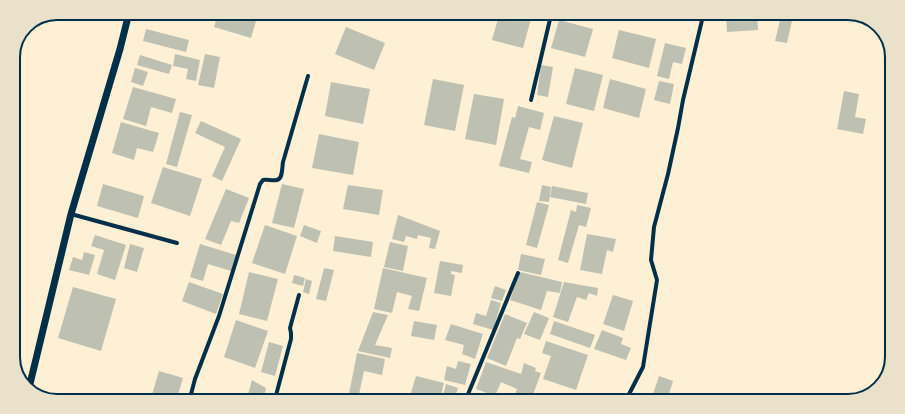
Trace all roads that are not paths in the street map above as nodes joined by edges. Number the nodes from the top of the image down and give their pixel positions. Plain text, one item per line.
1 (127, 20) edge
2 (550, 20) edge
3 (702, 20) edge
4 (308, 76) dead end
5 (531, 100) dead end
6 (71, 214) junction
7 (177, 243) dead end
8 (518, 273) dead end
9 (299, 295) dead end
10 (30, 382) edge
11 (191, 394) edge
12 (276, 394) edge
13 (468, 394) edge
14 (629, 394) edge

1 - 6 street
2 - 5 street
3 - 14 street
4 - 11 street
6 - 7 street
6 - 10 street
8 - 13 street
9 - 12 street

